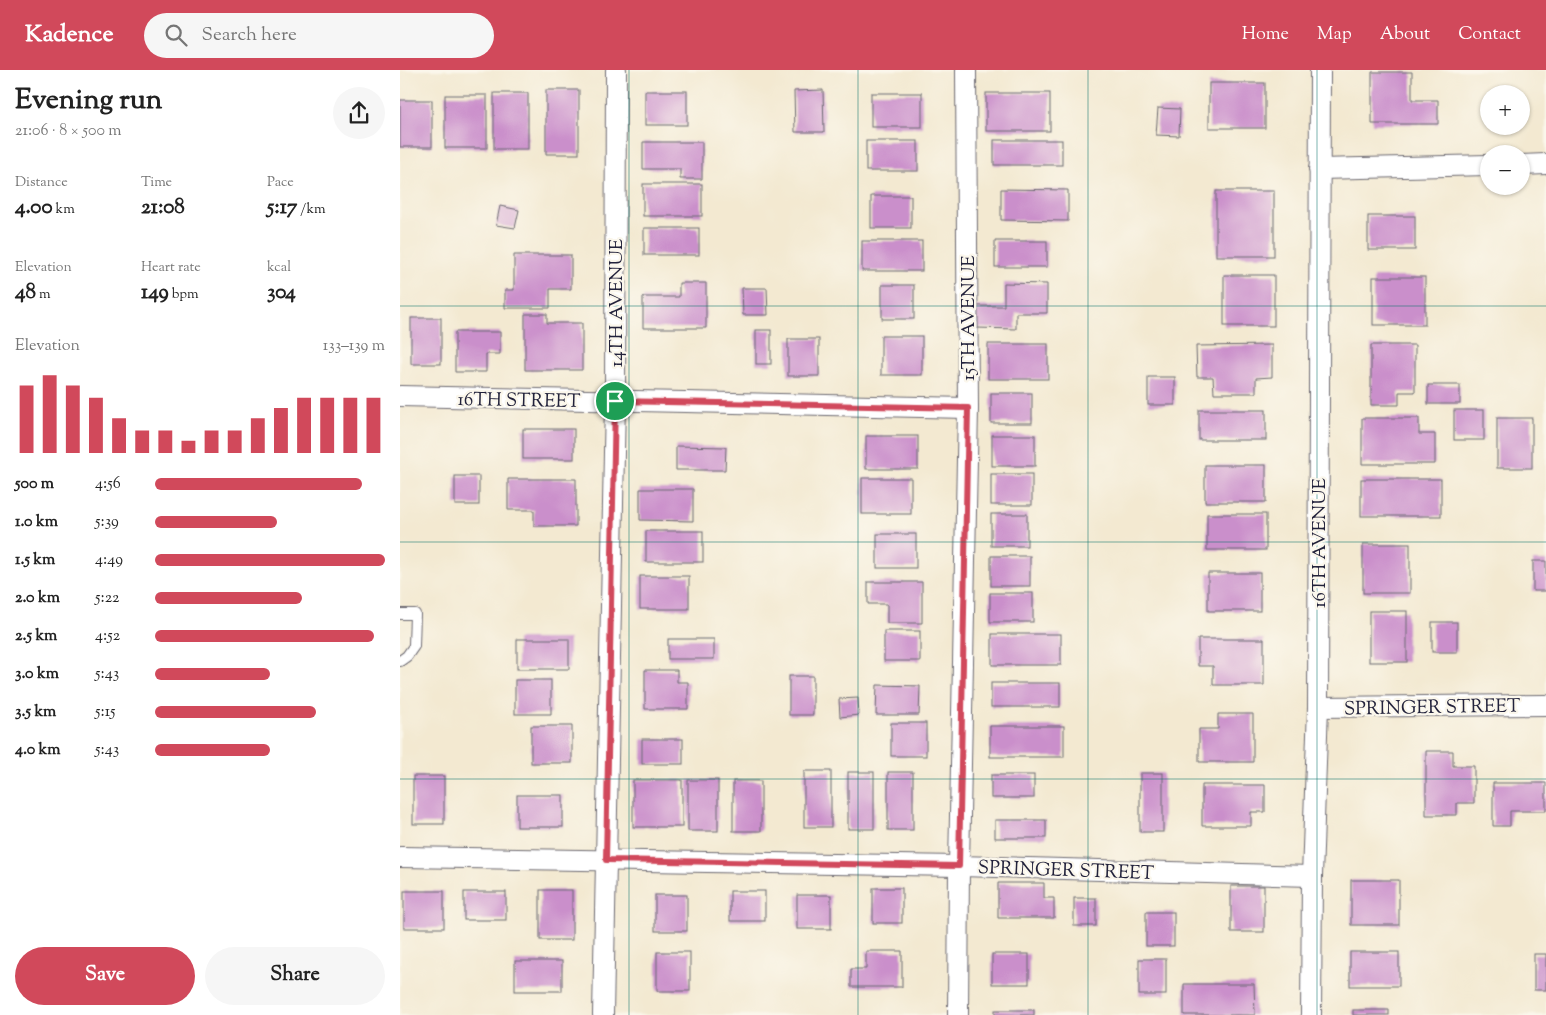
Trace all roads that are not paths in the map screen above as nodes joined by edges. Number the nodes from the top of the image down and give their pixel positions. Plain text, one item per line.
1 (616, 70) edge
2 (966, 70) edge
3 (1320, 70) edge
4 (1546, 164) edge
5 (1530, 165) edge
6 (1480, 166) edge
7 (1319, 169) junction
8 (400, 396) edge
9 (615, 401) junction
10 (968, 408) junction
11 (400, 614) edge
12 (400, 661) edge
13 (1546, 704) edge
14 (1318, 707) junction
15 (400, 857) edge
16 (606, 860) junction
17 (959, 866) junction
18 (1312, 876) junction
19 (603, 1015) edge
20 (958, 1015) edge
21 (1310, 1015) edge

1 - 9 street, 14TH AVENUE
2 - 10 street, 15TH AVENUE
3 - 7 street, 16TH AVENUE
4 - 5 street
6 - 7 street
7 - 14 street, 16TH AVENUE
8 - 9 street, 16TH STREET
9 - 10 street, 16TH STREET
9 - 16 street, 14TH AVENUE
10 - 17 street, 15TH AVENUE
11 - 12 lane
13 - 14 street, SPRINGER STREET
14 - 18 street, 16TH AVENUE
15 - 16 street, SPRINGER STREET
16 - 17 street, SPRINGER STREET
16 - 19 street, 14TH AVENUE
17 - 18 street, SPRINGER STREET
17 - 20 street, 15TH AVENUE
18 - 21 street, 16TH AVENUE

